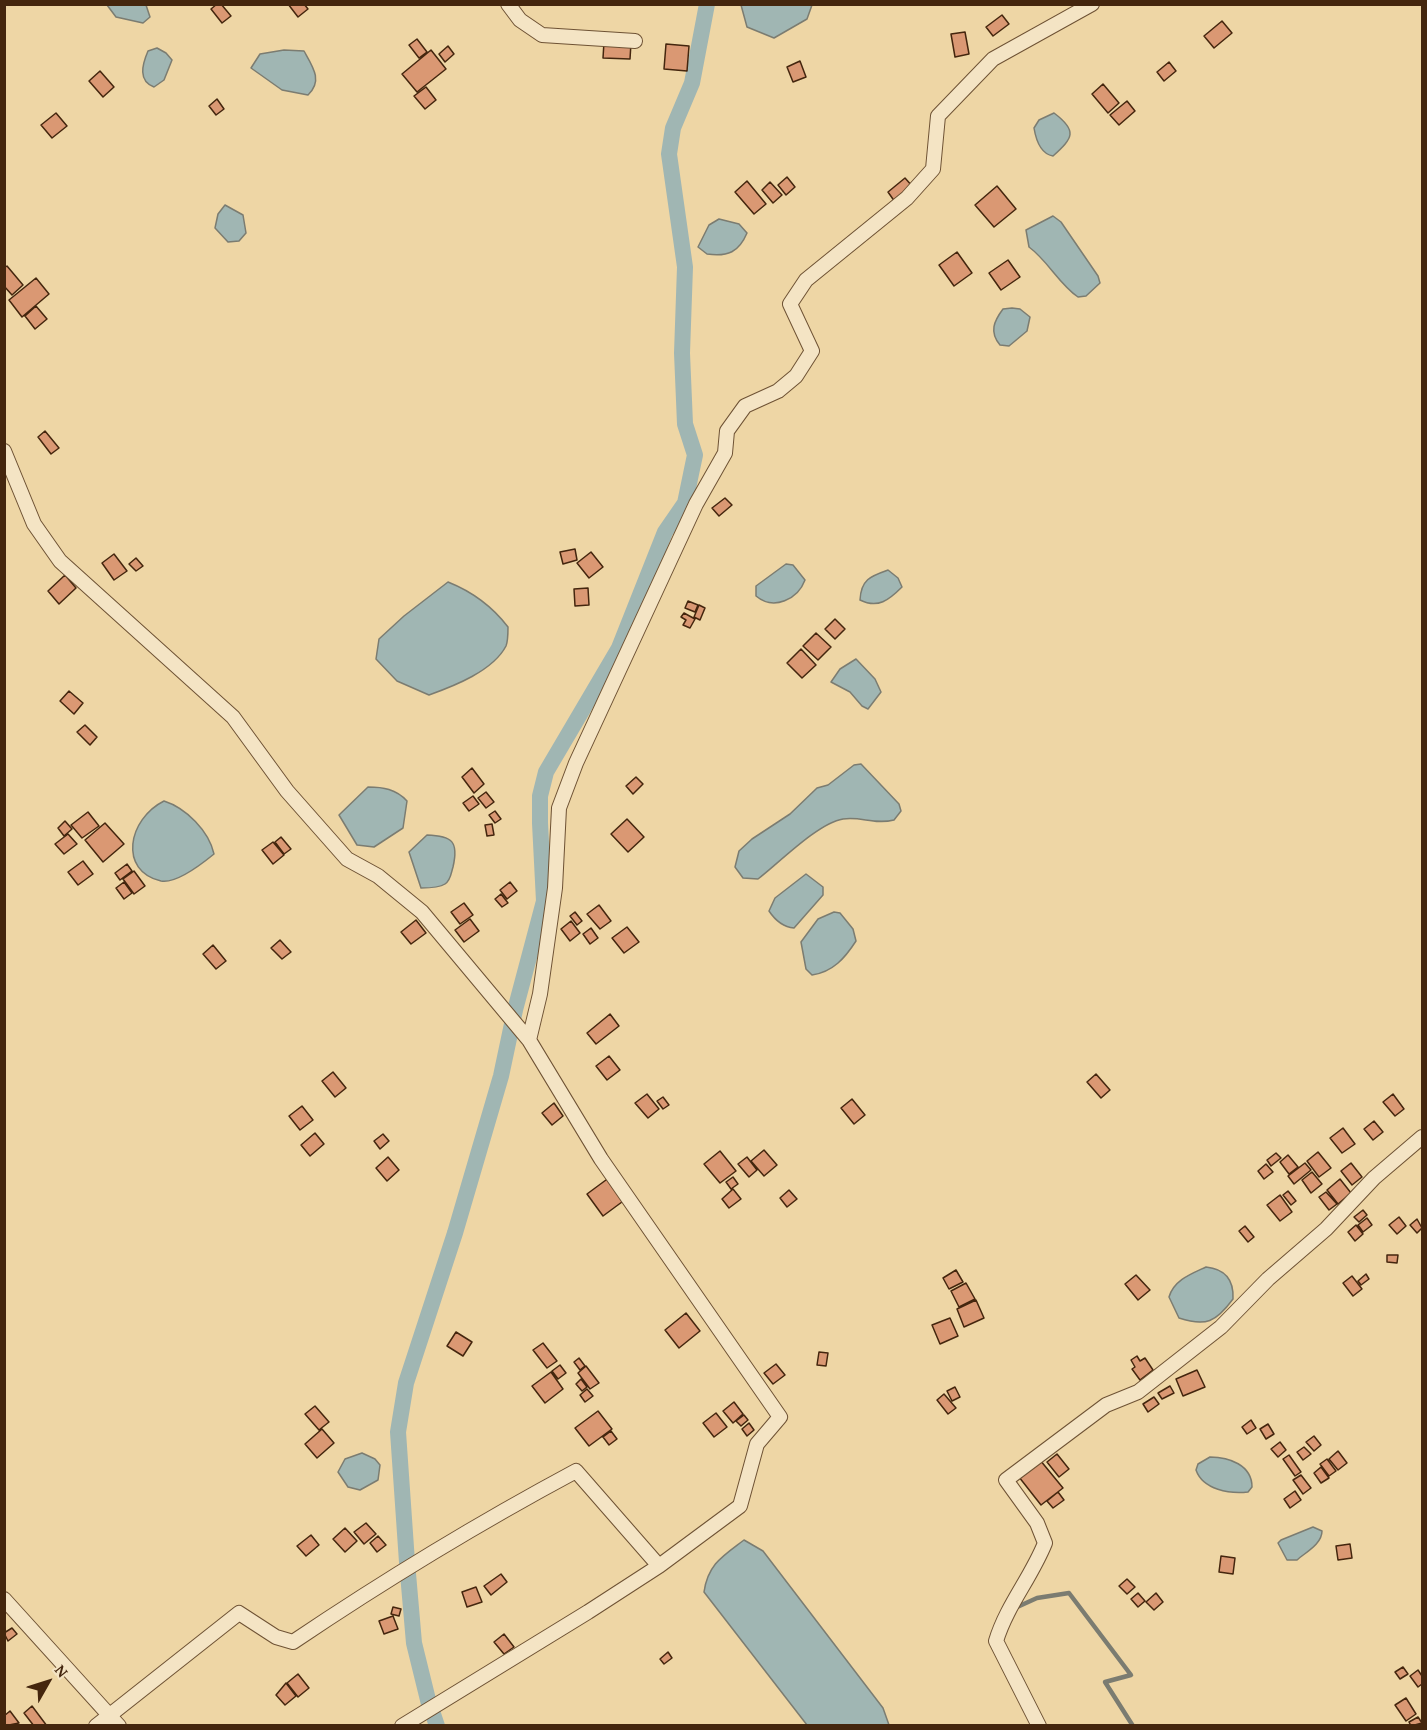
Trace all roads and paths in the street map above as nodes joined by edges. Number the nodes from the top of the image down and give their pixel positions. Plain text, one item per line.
1 (508, 4) edge
2 (1092, 4) edge
3 (635, 41) dead end
4 (4, 451) edge
5 (529, 1040) junction
6 (1422, 1137) edge
7 (659, 1566) junction
8 (4, 1599) edge
9 (109, 1714) junction
10 (96, 1725) edge
11 (119, 1725) edge
12 (402, 1725) edge
13 (1039, 1725) edge

1 - 3 street
2 - 5 street
4 - 5 street
5 - 7 street
6 - 13 street
7 - 9 street
7 - 12 street
8 - 9 street
9 - 10 street
9 - 11 street

